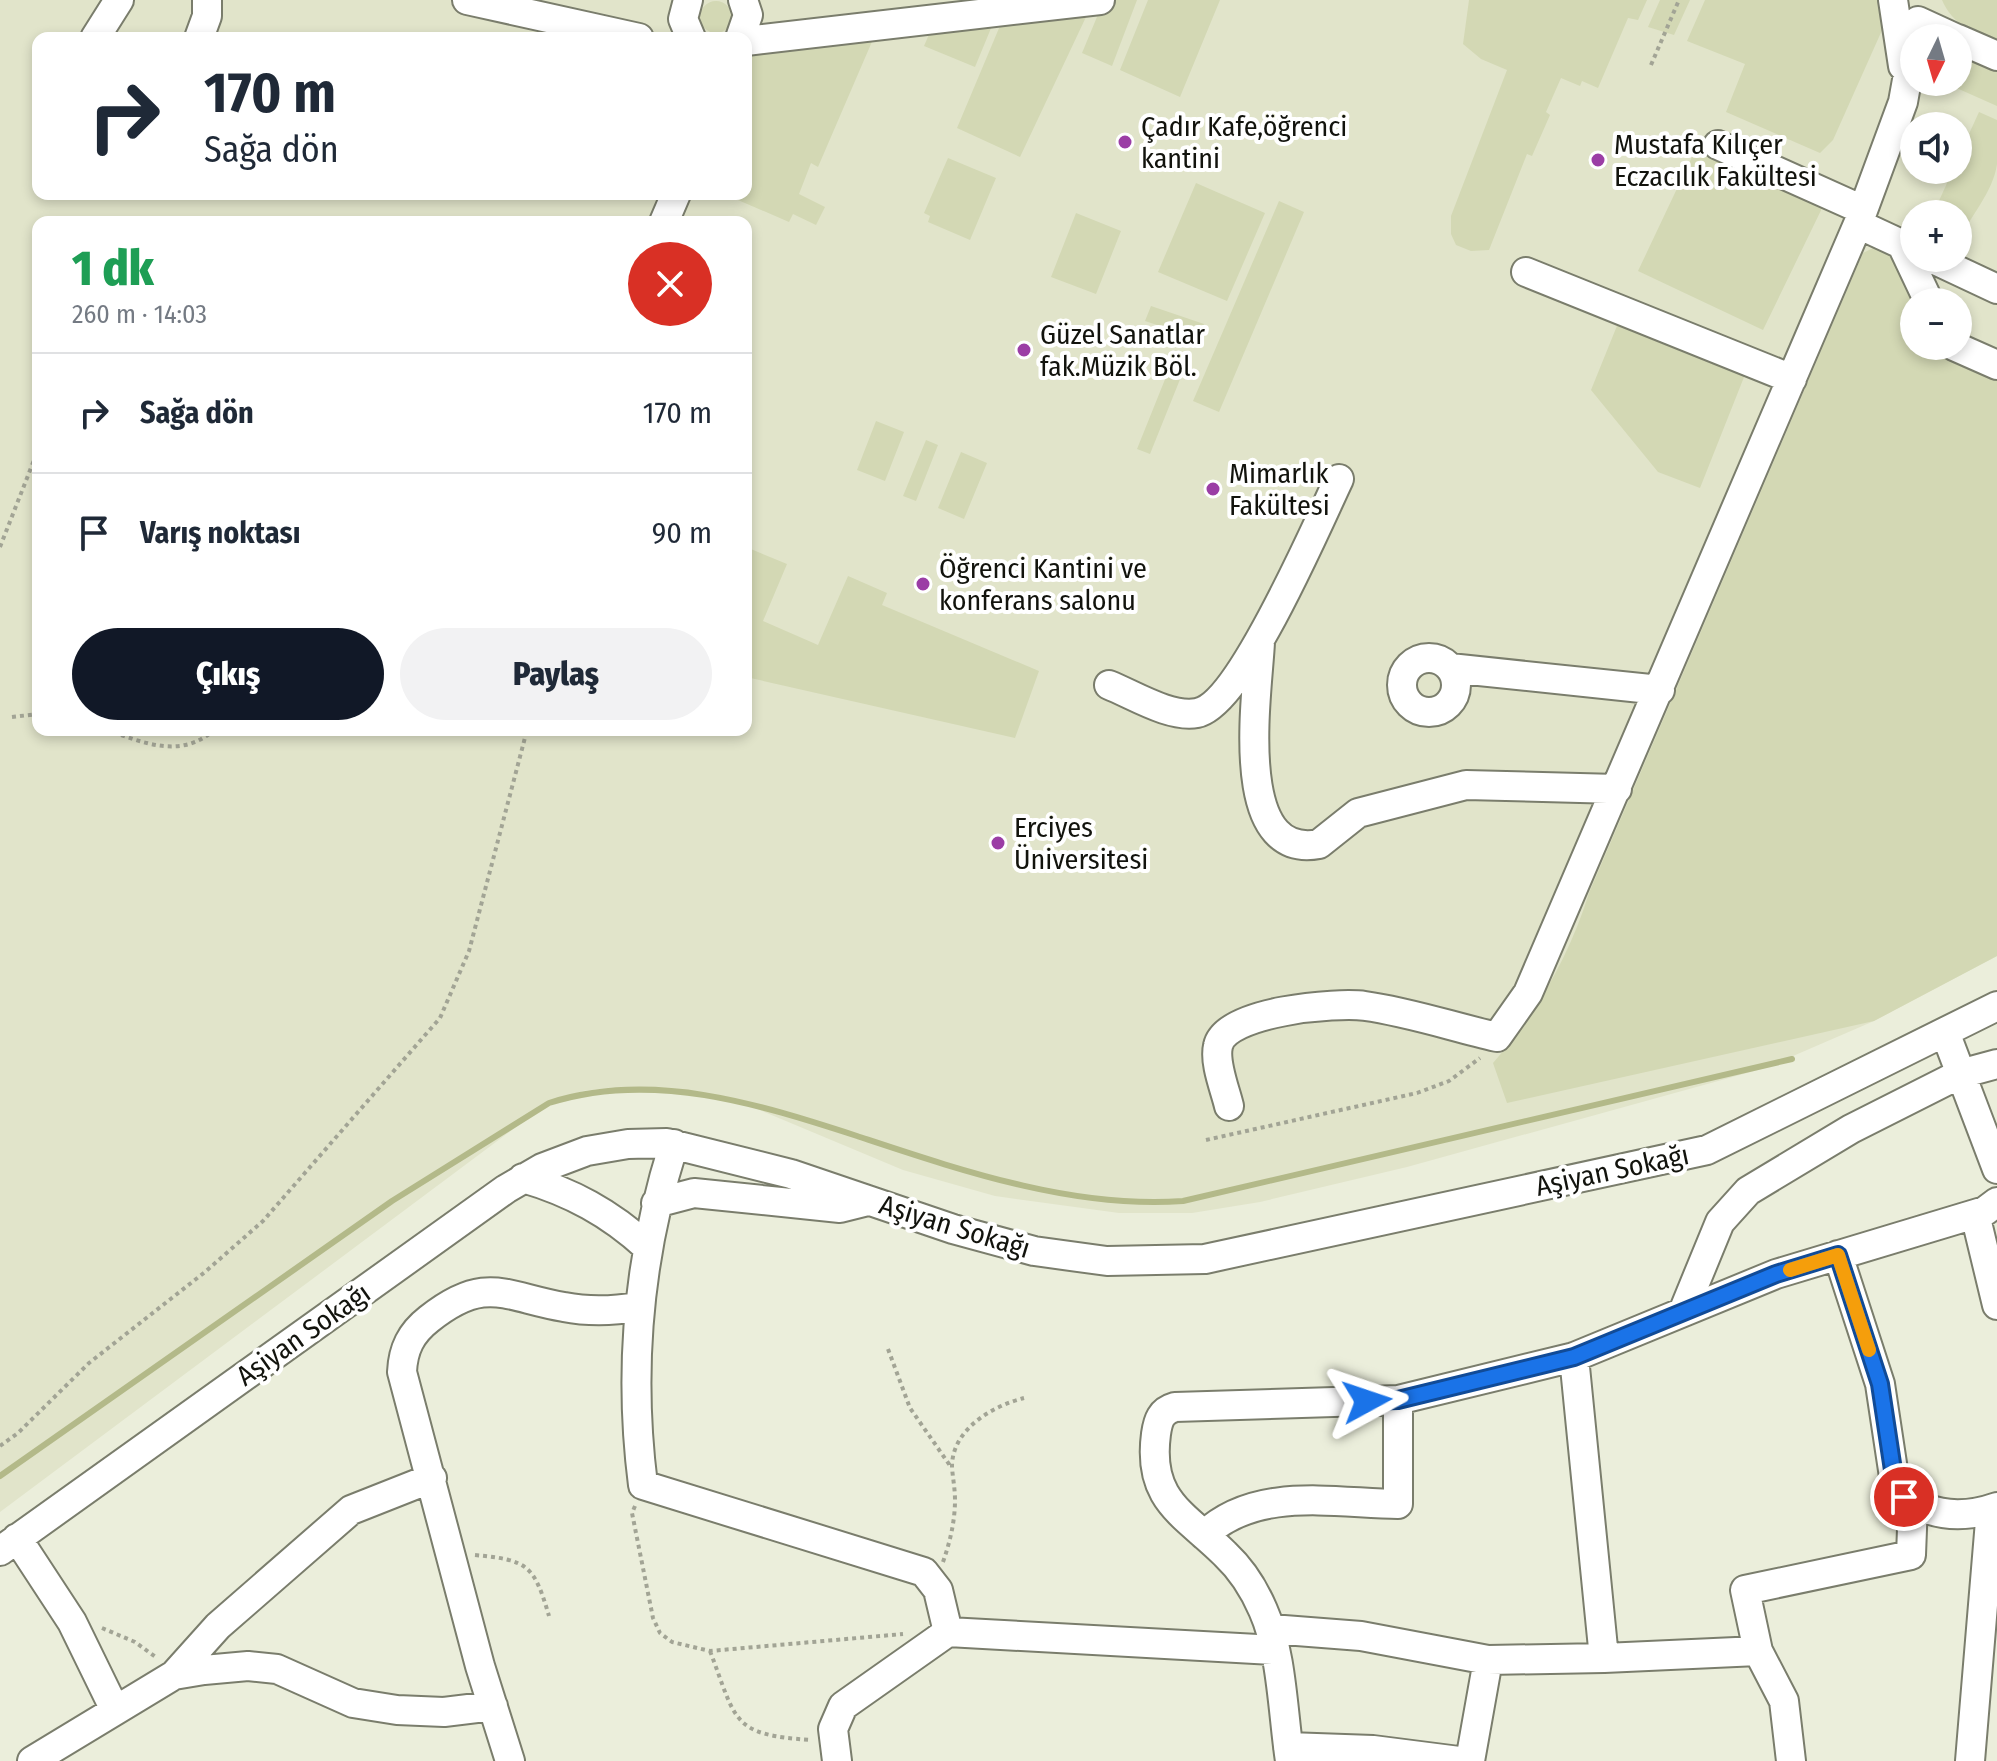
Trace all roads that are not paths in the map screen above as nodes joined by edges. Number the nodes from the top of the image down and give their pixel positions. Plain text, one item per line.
1 (119, 0) edge
2 (207, 0) edge
3 (467, 0) edge
4 (688, 0) edge
5 (743, 0) edge
6 (1100, 0) edge
7 (1893, 0) edge
8 (99, 32) edge
9 (201, 32) edge
10 (612, 32) edge
11 (688, 32) edge
12 (742, 32) edge
13 (752, 40) edge
14 (1972, 45) edge
15 (1997, 56) edge
16 (1904, 96) edge
17 (1903, 102) junction
18 (1718, 145) dead end
19 (1860, 217) junction
20 (1900, 242) edge
21 (1526, 272) dead end
22 (1961, 272) edge
23 (1997, 289) edge
24 (1972, 354) edge
25 (1997, 365) edge
26 (1792, 379) junction
27 (1339, 479) dead end
28 (1260, 642) junction
29 (1450, 668) dead end
30 (1109, 685) dead end
31 (1660, 690) junction
32 (1617, 789) junction
33 (1997, 1006) edge
34 (1945, 1032) junction
35 (1997, 1064) edge
36 (1960, 1074) junction
37 (1229, 1106) dead end
38 (674, 1144) junction
39 (1997, 1169) edge
40 (523, 1178) junction
41 (867, 1199) junction
42 (656, 1203) junction
43 (1986, 1208) edge
44 (647, 1247) junction
45 (1838, 1255) junction
46 (1997, 1305) edge
47 (638, 1307) junction
48 (1683, 1312) junction
49 (1574, 1357) junction
50 (1398, 1400) junction
51 (432, 1478) junction
52 (1913, 1503) junction
53 (1994, 1508) edge
54 (1204, 1535) junction
55 (8, 1544) edge
56 (948, 1632) junction
57 (1272, 1640) junction
58 (1758, 1651) junction
59 (1604, 1658) junction
60 (1488, 1660) junction
61 (174, 1675) junction
62 (493, 1706) junction
63 (115, 1710) junction
64 (835, 1751) edge
65 (1289, 1754) edge
66 (32, 1761) edge
67 (510, 1761) edge
68 (1459, 1761) edge
69 (1470, 1761) edge
70 (1791, 1761) edge
71 (1970, 1761) edge

1 - 8 street
2 - 9 street
3 - 10 street
4 - 11 street
5 - 12 street
6 - 13 street
7 - 17 street
14 - 15 street
16 - 17 street
17 - 19 street
18 - 19 street
19 - 20 street
19 - 26 street
21 - 26 street
22 - 23 street
24 - 25 street
26 - 31 street
27 - 28 street
28 - 30 street
28 - 32 street
29 - 31 street
31 - 32 street
32 - 37 street
33 - 34 street, Aşiyan Sokağı
34 - 36 street
34 - 41 street, Aşiyan Sokağı
35 - 36 street
36 - 39 street
36 - 48 street
38 - 40 street, Aşiyan Sokağı
38 - 41 street, Aşiyan Sokağı
38 - 42 street
40 - 44 street
40 - 55 street, Aşiyan Sokağı
41 - 42 street
42 - 44 street
43 - 45 street
43 - 46 street
44 - 47 street
45 - 48 street
45 - 52 street
47 - 51 street
47 - 56 street
48 - 49 street
49 - 50 street
49 - 59 street
50 - 54 street
50 - 54 street
51 - 61 street
51 - 62 street
52 - 53 street
52 - 58 street
53 - 71 street
54 - 57 street
55 - 63 street
56 - 57 street
56 - 64 street
57 - 60 street
57 - 65 street
58 - 59 street
58 - 70 street
59 - 60 street
60 - 69 street
61 - 62 street
61 - 63 street
62 - 67 street
63 - 66 street
65 - 68 street

